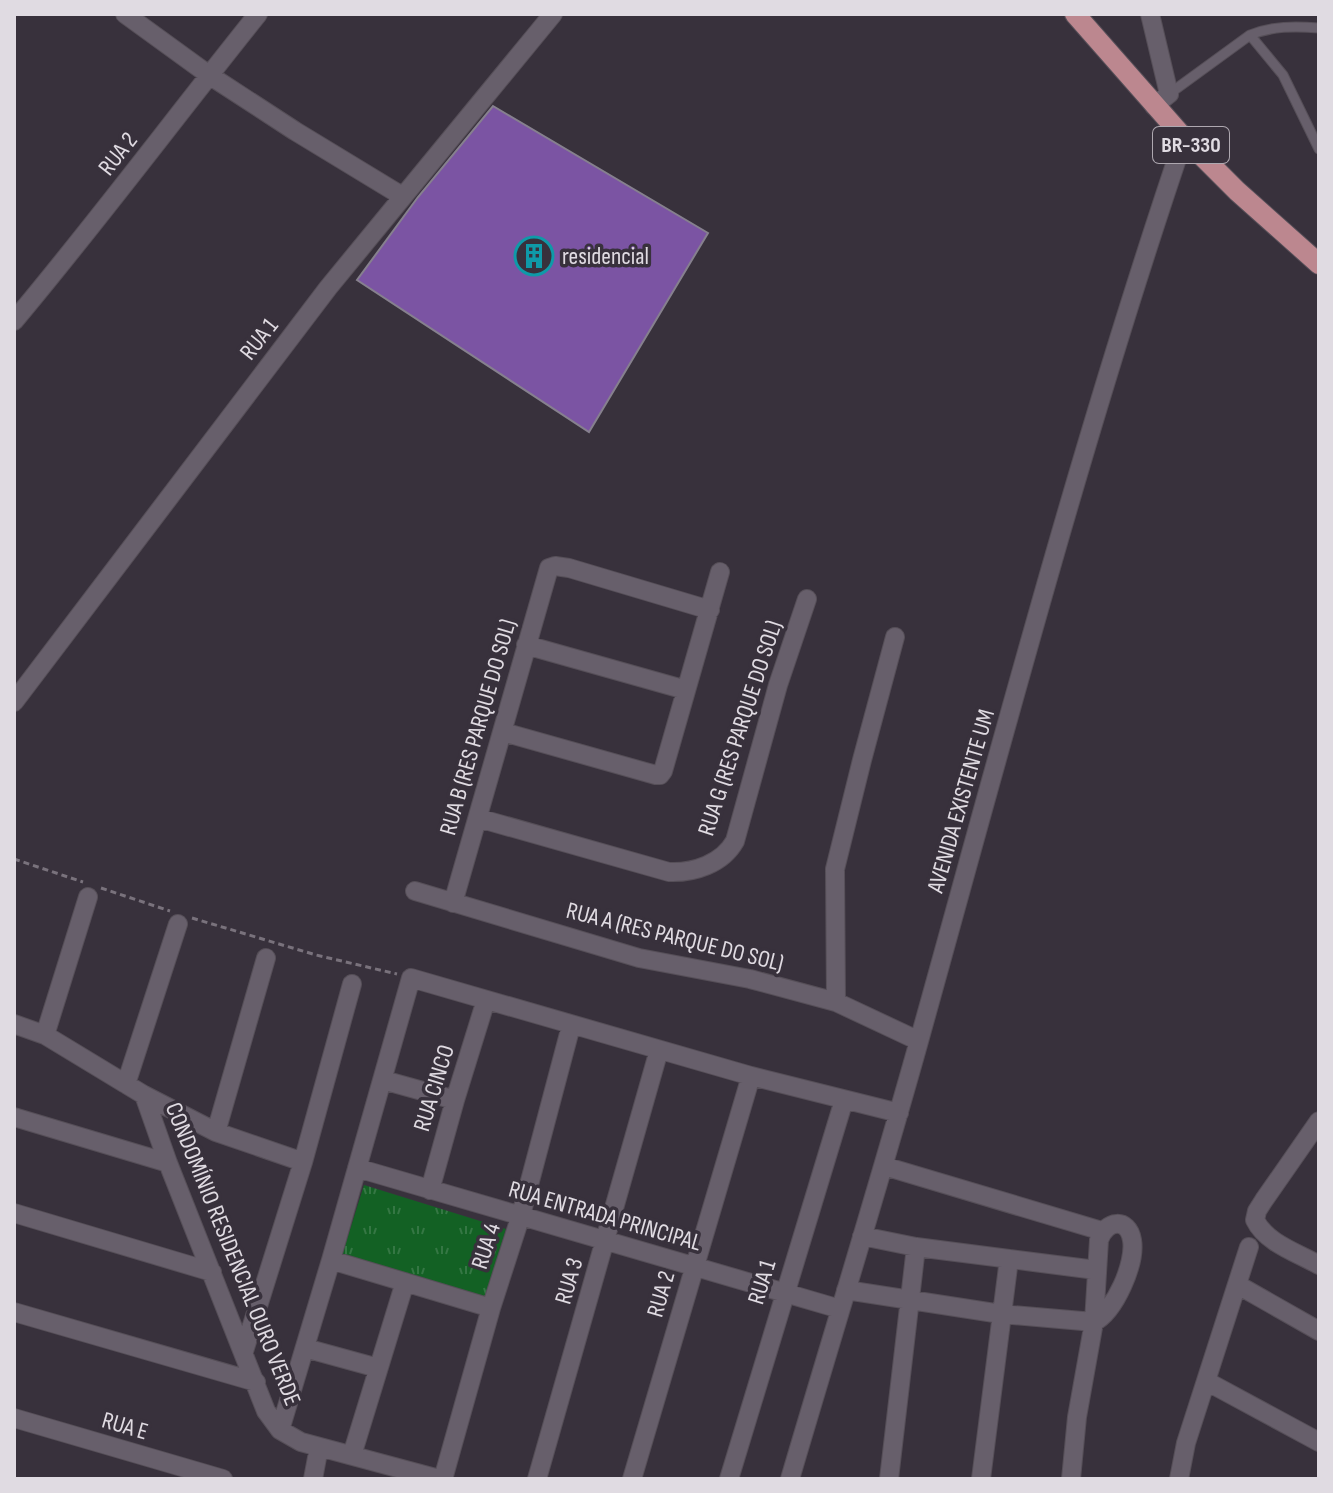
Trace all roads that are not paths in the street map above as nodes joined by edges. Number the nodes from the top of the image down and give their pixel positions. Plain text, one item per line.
1 (125, 14) edge
2 (258, 14) edge
3 (553, 14) edge
4 (1075, 14) edge
5 (1150, 14) edge
6 (1319, 28) edge
7 (1250, 35) junction
8 (209, 75) junction
9 (1162, 100) junction
10 (1184, 138) junction
11 (1319, 149) edge
12 (402, 196) junction
13 (1319, 264) edge
14 (14, 321) edge
15 (720, 572) dead end
16 (807, 599) dead end
17 (710, 610) junction
18 (895, 637) dead end
19 (526, 645) junction
20 (686, 690) junction
21 (14, 702) edge
22 (503, 732) junction
23 (478, 818) junction
24 (415, 891) dead end
25 (88, 897) dead end
26 (453, 903) junction
27 (177, 916) road end
28 (266, 958) dead end
29 (352, 984) dead end
30 (486, 1000) junction
31 (836, 1002) junction
32 (14, 1024) edge
33 (571, 1026) junction
34 (45, 1035) junction
35 (919, 1041) junction
36 (659, 1050) junction
37 (751, 1076) junction
38 (383, 1080) junction
39 (126, 1084) junction
40 (144, 1095) junction
41 (455, 1100) junction
42 (844, 1100) junction
43 (899, 1113) junction
44 (14, 1117) edge
45 (1319, 1121) edge
46 (216, 1132) junction
47 (303, 1162) junction
48 (168, 1163) junction
49 (884, 1166) junction
50 (357, 1168) junction
51 (430, 1190) junction
52 (14, 1213) edge
53 (521, 1215) junction
54 (1102, 1231) junction
55 (862, 1236) junction
56 (606, 1240) junction
57 (916, 1247) junction
58 (1249, 1247) dead end
59 (1009, 1259) junction
60 (331, 1260) junction
61 (1319, 1265) edge
62 (694, 1267) junction
63 (1096, 1270) junction
64 (212, 1272) junction
65 (405, 1282) junction
66 (1238, 1285) junction
67 (846, 1290) junction
68 (784, 1293) junction
69 (910, 1301) junction
70 (491, 1308) junction
71 (840, 1309) junction
72 (14, 1312) edge
73 (1001, 1314) junction
74 (1094, 1322) junction
75 (1319, 1331) edge
76 (305, 1348) junction
77 (244, 1351) junction
78 (378, 1368) junction
79 (1206, 1381) junction
80 (256, 1382) junction
81 (14, 1418) edge
82 (280, 1430) junction
83 (1319, 1442) edge
84 (319, 1447) junction
85 (352, 1455) junction
86 (223, 1479) edge
87 (313, 1479) edge
88 (441, 1479) edge
89 (537, 1479) edge
90 (632, 1479) edge
91 (729, 1479) edge
92 (790, 1479) edge
93 (889, 1479) edge
94 (981, 1479) edge
95 (1071, 1479) edge
96 (1179, 1479) edge

1 - 8 street
2 - 8 street, RUA 2
3 - 12 street, RUA 1
4 - 9 main road, BR-330
5 - 9 street
6 - 7 lane
7 - 9 lane
7 - 11 lane
8 - 12 street
8 - 14 street, RUA 2
9 - 10 main road, BR-330
10 - 13 main road, BR-330
10 - 35 street, AVENIDA EXISTENTE UM
12 - 21 street, RUA 1
15 - 17 street
16 - 23 street, RUA G (RES PARQUE DO SOL)
17 - 19 street, RUA B (RES PARQUE DO SOL)
17 - 20 street
18 - 31 street
19 - 20 street
19 - 22 street, RUA B (RES PARQUE DO SOL)
20 - 22 street
22 - 23 street, RUA B (RES PARQUE DO SOL)
23 - 26 street, RUA B (RES PARQUE DO SOL)
24 - 26 street, RUA A (RES PARQUE DO SOL)
25 - 34 street
26 - 31 street, RUA A (RES PARQUE DO SOL)
27 - 39 street
28 - 46 street
29 - 47 street
30 - 33 street
30 - 38 street
30 - 41 street, RUA CINCO
31 - 35 street, RUA A (RES PARQUE DO SOL)
32 - 34 street
33 - 36 street
33 - 53 street, RUA 4
34 - 39 street
35 - 43 street, AVENIDA EXISTENTE UM
36 - 37 street
36 - 56 street, RUA 3
37 - 42 street
37 - 62 street, RUA 2
38 - 41 street
38 - 50 street
39 - 40 street
40 - 46 street
40 - 48 street, CONDOMÍNIO RESIDENCIAL OURO VERDE
41 - 51 street, RUA CINCO
42 - 43 street
42 - 68 street, RUA 1
43 - 49 street, AVENIDA EXISTENTE UM
44 - 48 street
45 - 61 street
46 - 47 street
47 - 77 street
48 - 64 street, CONDOMÍNIO RESIDENCIAL OURO VERDE
49 - 54 street
49 - 55 street, AVENIDA EXISTENTE UM
50 - 51 street, RUA ENTRADA PRINCIPAL
50 - 60 street
51 - 53 street, RUA ENTRADA PRINCIPAL
52 - 64 street
53 - 56 street, RUA ENTRADA PRINCIPAL
53 - 70 street, RUA 4
54 - 63 street
54 - 74 street
55 - 57 street
55 - 67 street, AVENIDA EXISTENTE UM
56 - 62 street, RUA ENTRADA PRINCIPAL
56 - 89 street, RUA 3
57 - 59 street
57 - 69 street
58 - 66 street
59 - 63 street
59 - 73 street
60 - 65 street
60 - 76 street
62 - 68 street, RUA ENTRADA PRINCIPAL
62 - 90 street, RUA 2
63 - 74 street
64 - 77 street, CONDOMÍNIO RESIDENCIAL OURO VERDE
65 - 70 street
65 - 78 street
66 - 75 street
66 - 79 street
67 - 69 street
67 - 71 street, AVENIDA EXISTENTE UM
68 - 71 street, RUA ENTRADA PRINCIPAL
68 - 91 street, RUA 1
69 - 73 street
69 - 93 street
70 - 88 street, RUA 4
71 - 92 street, AVENIDA EXISTENTE UM
72 - 80 street
73 - 74 street
73 - 94 street
74 - 95 street
76 - 78 street
76 - 82 street
77 - 80 street, CONDOMÍNIO RESIDENCIAL OURO VERDE
78 - 85 street
79 - 83 street
79 - 96 street
80 - 82 street, CONDOMÍNIO RESIDENCIAL OURO VERDE
81 - 86 street, RUA E
82 - 84 street
84 - 85 street
84 - 87 street
85 - 88 street

